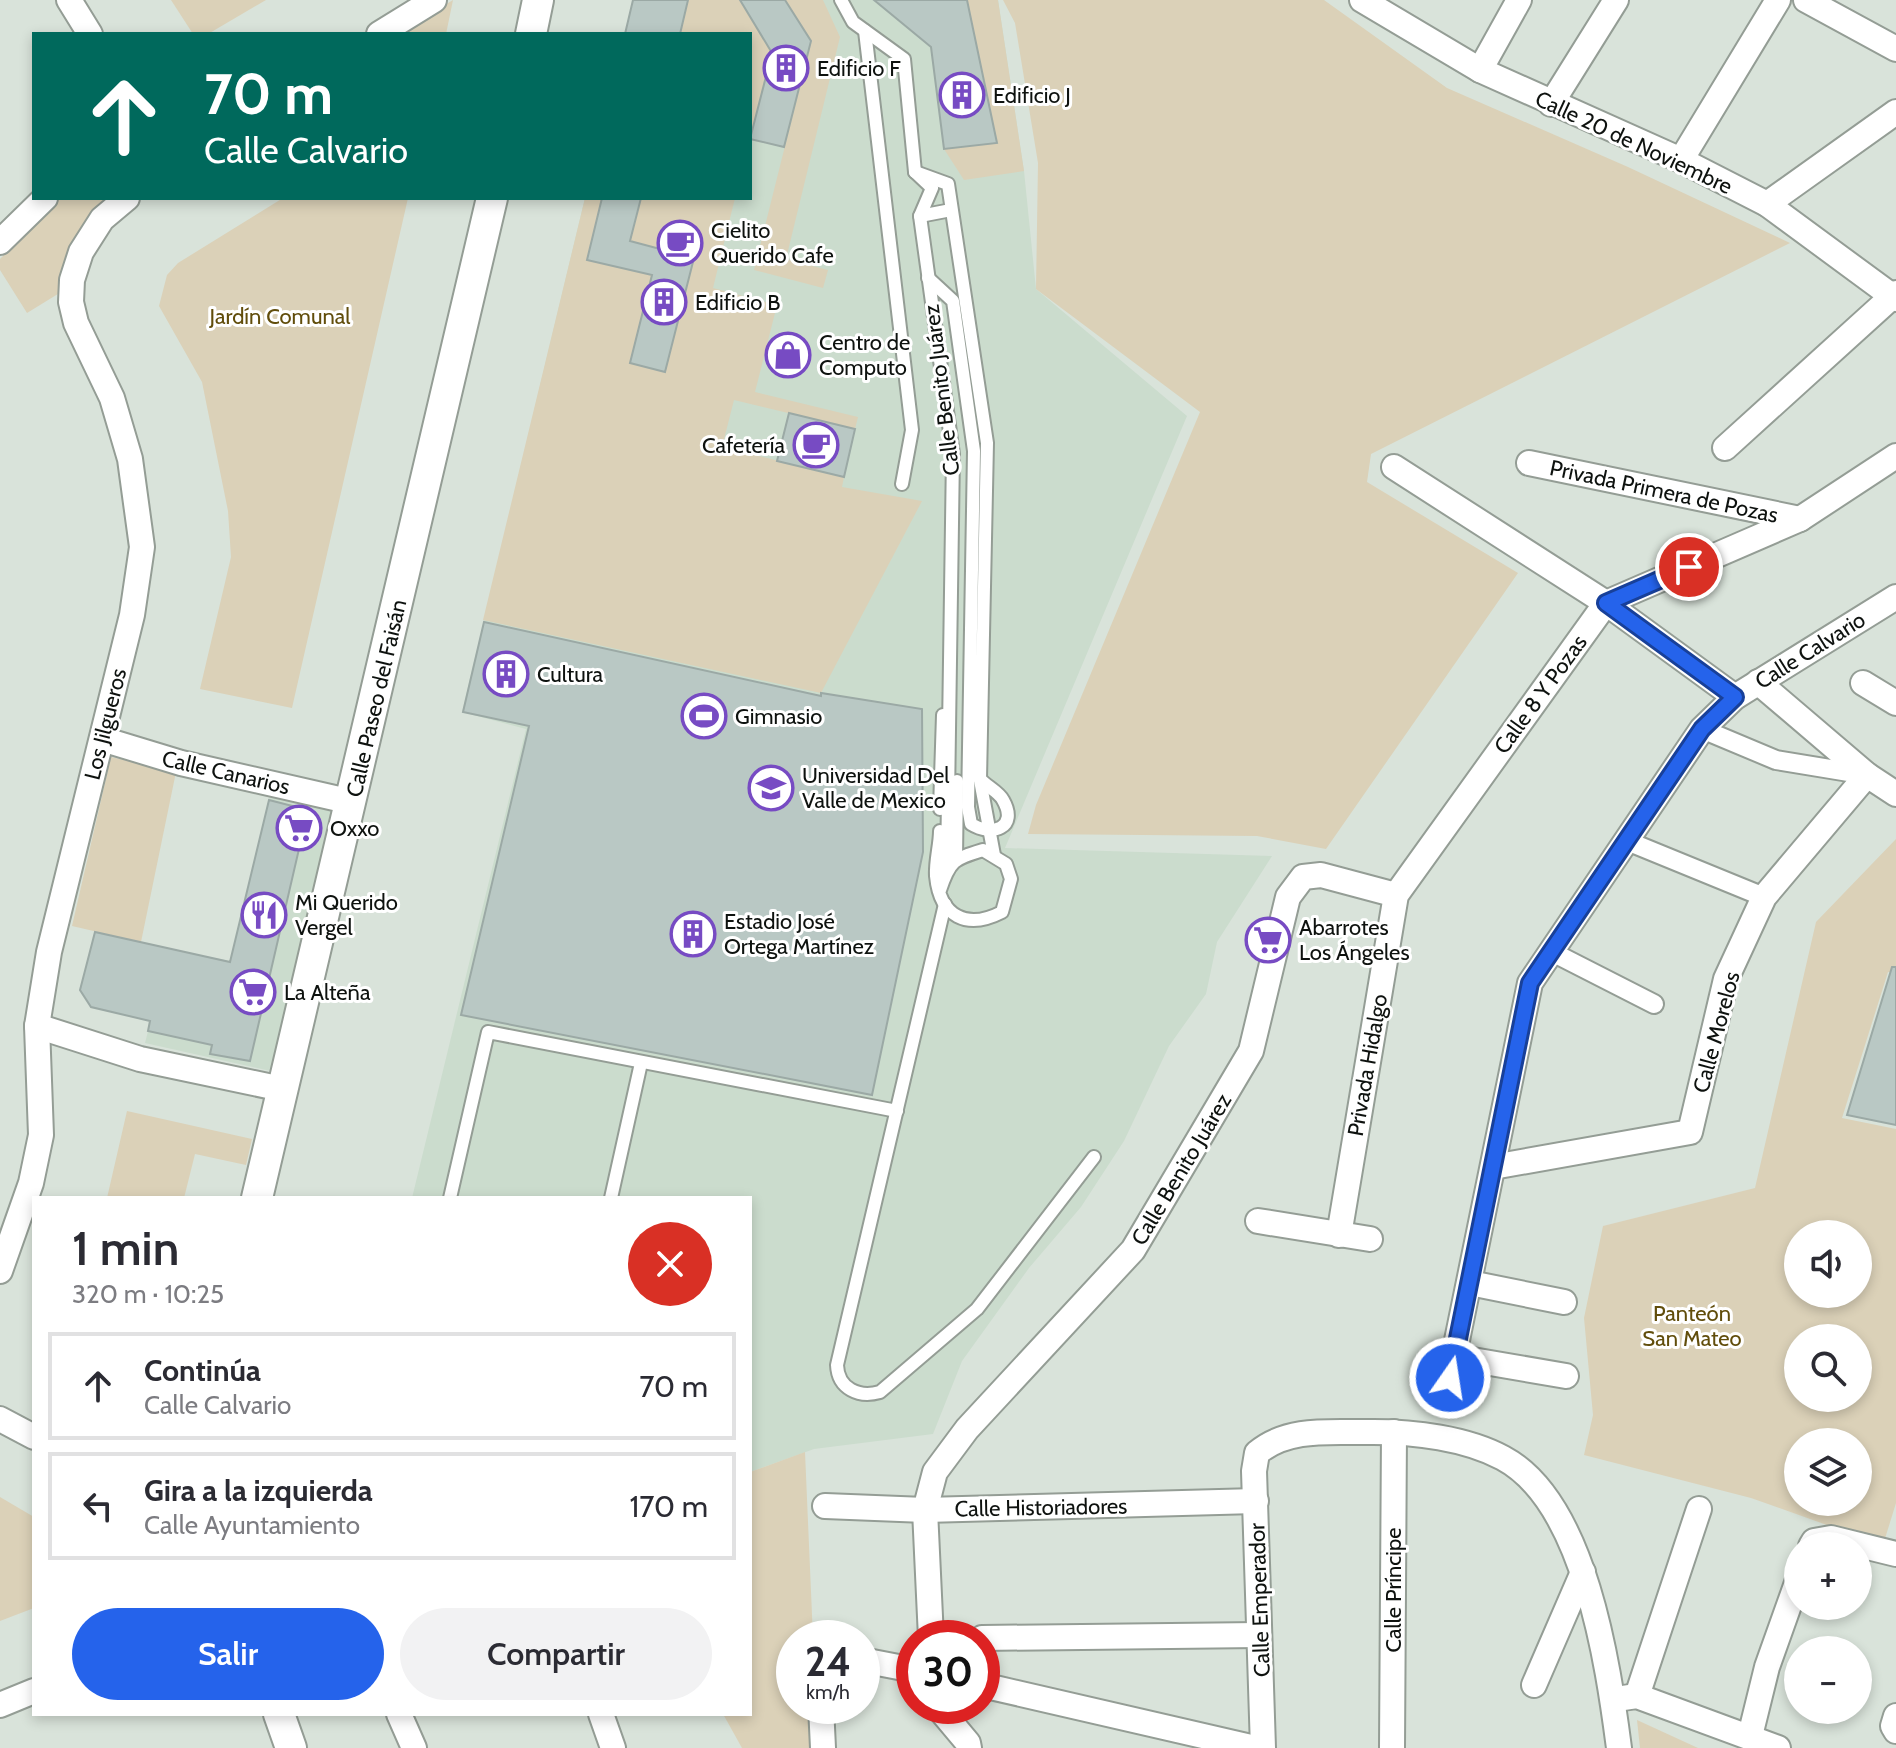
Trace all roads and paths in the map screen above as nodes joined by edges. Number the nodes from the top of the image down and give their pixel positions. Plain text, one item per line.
1 (69, 0) edge
2 (434, 0) edge
3 (538, 0) edge
4 (841, 0) edge
5 (1362, 0) edge
6 (1519, 0) edge
7 (1616, 0) edge
8 (1778, 0) edge
9 (1806, 0) edge
10 (865, 31) junction
11 (89, 32) edge
12 (382, 32) edge
13 (531, 32) edge
14 (1896, 49) edge
15 (1480, 70) junction
16 (1551, 104) junction
17 (1896, 112) edge
18 (1681, 160) junction
19 (915, 172) junction
20 (43, 200) edge
21 (125, 200) edge
22 (492, 200) edge
23 (1767, 204) junction
24 (951, 210) junction
25 (920, 216) junction
26 (0, 242) edge
27 (928, 278) junction
28 (1895, 296) edge
29 (1725, 448) dead end
30 (1896, 456) edge
31 (1529, 463) dead end
32 (1394, 467) dead end
33 (902, 484) dead end
34 (1800, 519) junction
35 (1896, 597) edge
36 (1606, 603) junction
37 (1758, 682) junction
38 (1863, 683) dead end
39 (948, 684) junction
40 (1735, 697) junction
41 (1896, 703) edge
42 (1702, 729) junction
43 (102, 739) junction
44 (1867, 775) junction
45 (980, 779) junction
46 (1896, 794) edge
47 (352, 802) junction
48 (990, 832) junction
49 (1627, 841) junction
50 (994, 855) junction
51 (952, 863) junction
52 (940, 890) junction
53 (1396, 895) junction
54 (1764, 897) junction
55 (945, 904) junction
56 (1552, 952) junction
57 (1654, 1004) dead end
58 (37, 1026) junction
59 (641, 1063) junction
60 (282, 1089) junction
61 (897, 1111) junction
62 (1094, 1157) dead end
63 (1493, 1167) junction
64 (257, 1196) edge
65 (450, 1196) edge
66 (611, 1196) edge
67 (1258, 1221) dead end
68 (1339, 1235) junction
69 (1370, 1239) dead end
70 (0, 1271) edge
71 (1470, 1283) junction
72 (1564, 1302) dead end
73 (1455, 1357) junction
74 (1566, 1376) dead end
75 (1445, 1399) dead end
76 (0, 1419) edge
77 (1394, 1432) junction
78 (32, 1436) edge
79 (1256, 1501) junction
80 (825, 1506) dead end
81 (1699, 1509) dead end
82 (925, 1510) junction
83 (1872, 1548) edge
84 (1896, 1554) edge
85 (1583, 1572) junction
86 (1784, 1619) edge
87 (930, 1620) edge
88 (1259, 1635) junction
89 (1000, 1638) edge
90 (1534, 1685) dead end
91 (1000, 1689) edge
92 (32, 1692) edge
93 (1637, 1696) junction
94 (1613, 1699) junction
95 (0, 1705) edge
96 (280, 1716) edge
97 (400, 1716) edge
98 (602, 1716) edge
99 (1896, 1716) edge
100 (822, 1724) edge
101 (952, 1724) edge
102 (1896, 1731) edge
103 (1750, 1736) junction
104 (291, 1748) edge
105 (414, 1748) edge
106 (613, 1748) edge
107 (823, 1748) edge
108 (969, 1748) edge
109 (1255, 1748) edge
110 (1263, 1748) edge
111 (1392, 1748) edge
112 (1619, 1748) edge
113 (1778, 1748) edge

1 - 11 street
2 - 12 street
3 - 13 street
4 - 10 lane, Calle Benito Juárez
5 - 15 street, Calle 20 de Noviembre
6 - 15 street
7 - 16 street
8 - 18 street
9 - 14 street
10 - 19 lane, Calle Benito Juárez
10 - 33 lane
15 - 16 street, Calle 20 de Noviembre
16 - 18 street, Calle 20 de Noviembre
17 - 23 street
18 - 23 street, Calle 20 de Noviembre
19 - 24 lane
19 - 25 lane, Calle Benito Juárez
20 - 26 street
21 - 43 street, Los Jilgueros
22 - 47 street, Calle Paseo del Faisán
23 - 28 street, Calle 20 de Noviembre
24 - 25 lane
24 - 45 lane
25 - 27 lane, Calle Benito Juárez
27 - 39 lane, Calle Benito Juárez
27 - 48 lane
28 - 29 street
30 - 34 street
31 - 34 street, Privada Primera de Pozas
32 - 36 street
34 - 36 street
35 - 37 street, Calle Calvario
36 - 40 street
36 - 53 street, Calle 8 Y Pozas
37 - 40 street, Calle Calvario
37 - 44 street
38 - 41 street
39 - 51 lane, Calle Benito Juárez
39 - 52 lane
40 - 42 street, Calle Calvario
42 - 44 street
42 - 49 street, Calle Calvario
43 - 47 street, Calle Canarios
43 - 58 street, Los Jilgueros
44 - 46 street
44 - 54 street, Calle Morelos
45 - 48 lane
45 - 48 lane
47 - 60 street, Calle Paseo del Faisán
48 - 50 lane
49 - 54 street
49 - 56 street, Calle Calvario
50 - 51 lane
50 - 55 lane
51 - 52 lane
52 - 55 lane
53 - 68 street, Privada Hidalgo
53 - 82 street, Calle Benito Juárez
54 - 63 street, Calle Morelos
55 - 61 lane
56 - 57 street
56 - 63 street, Calle Calvario
58 - 60 street
58 - 70 street, Los Jilgueros
59 - 61 lane
59 - 65 lane
59 - 66 lane
60 - 64 street, Calle Paseo del Faisán
61 - 62 lane
63 - 71 street, Calle Calvario
67 - 68 street
68 - 69 street
71 - 72 street
71 - 73 street, Calle Calvario
73 - 74 street
73 - 75 street, Calle Calvario
76 - 78 street
77 - 79 street, Calle Emperador
77 - 85 street
77 - 111 street, Calle Príncipe
79 - 82 street, Calle Historiadores
79 - 88 street, Calle Emperador
80 - 82 street, Calle Historiadores
81 - 93 street
82 - 87 street, Calle Benito Juárez
83 - 84 street
85 - 90 street
85 - 94 street
86 - 103 street
88 - 89 street
88 - 110 street, Calle Emperador
91 - 109 street
92 - 95 street
93 - 94 street
93 - 103 street
94 - 112 street
96 - 104 street
97 - 105 street
98 - 106 street
99 - 102 street
100 - 107 street
101 - 108 street
103 - 113 street

